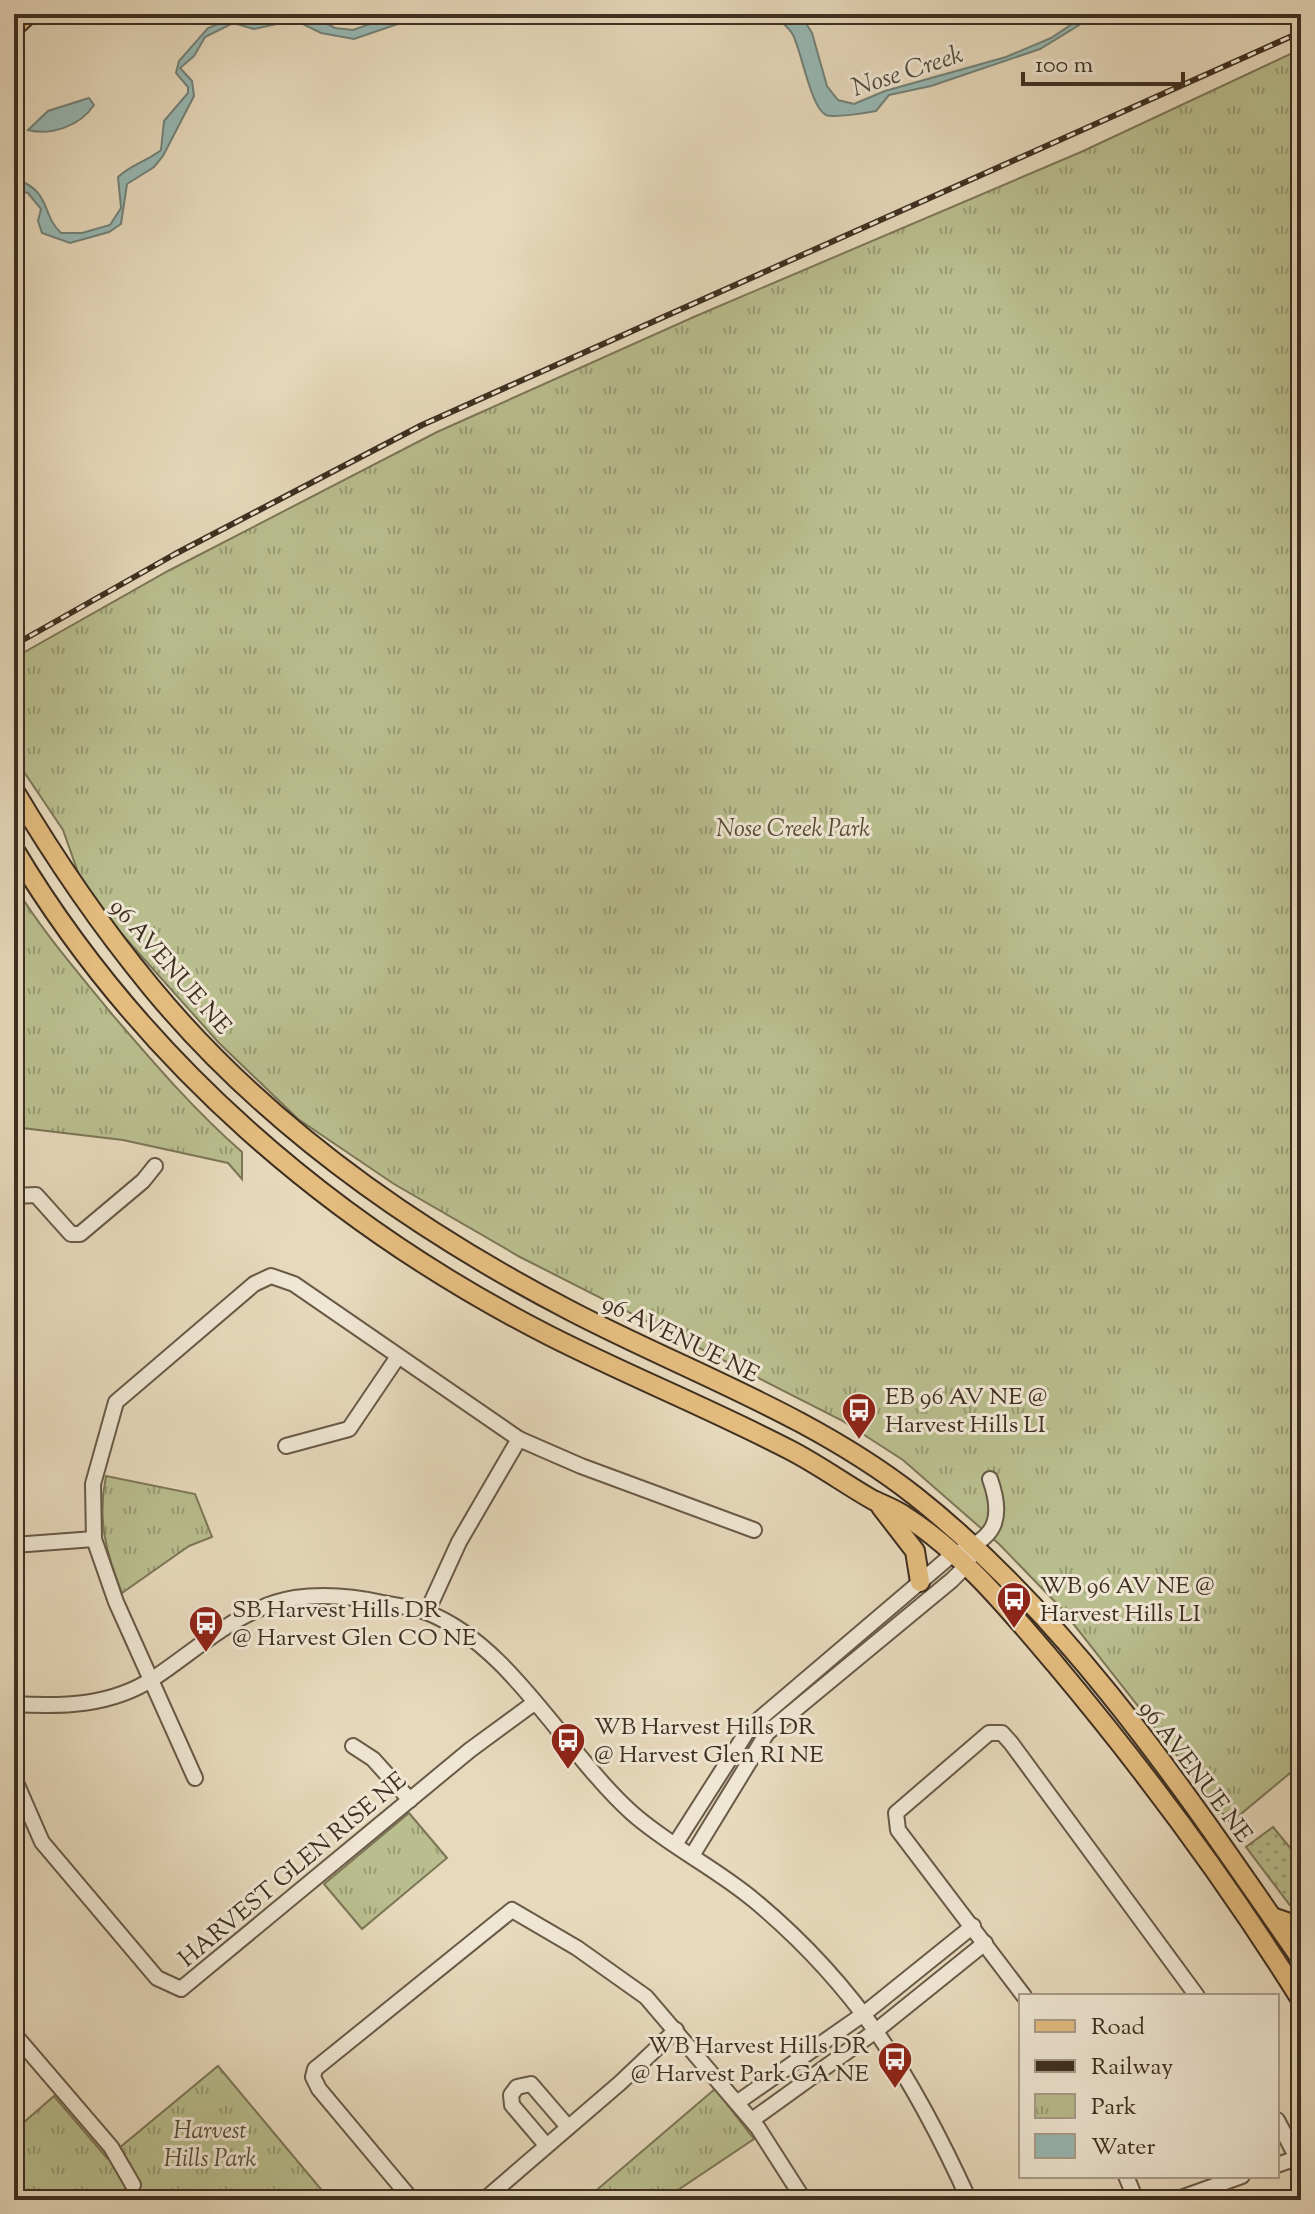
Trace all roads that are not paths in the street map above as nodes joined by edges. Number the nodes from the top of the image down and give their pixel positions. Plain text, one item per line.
1 (27, 14) edge
2 (14, 26) edge
3 (14, 790) edge
4 (14, 849) edge
5 (155, 1166) dead end
6 (14, 1196) edge
7 (566, 1309) junction
8 (553, 1337) junction
9 (397, 1358) junction
10 (519, 1439) junction
11 (286, 1446) dead end
12 (990, 1479) dead end
13 (877, 1502) junction
14 (754, 1530) dead end
15 (94, 1539) junction
16 (14, 1545) edge
17 (974, 1547) junction
18 (959, 1560) junction
19 (920, 1582) junction
20 (427, 1612) junction
21 (151, 1680) junction
22 (534, 1703) junction
23 (14, 1704) edge
24 (353, 1746) dead end
25 (14, 1778) edge
26 (195, 1778) dead end
27 (410, 1800) junction
28 (676, 1843) junction
29 (693, 1854) junction
30 (1272, 1917) junction
31 (973, 1926) junction
32 (1301, 1927) edge
33 (985, 1943) junction
34 (1301, 1961) edge
35 (1295, 1977) edge
36 (1023, 1994) edge
37 (1196, 1994) edge
38 (1301, 2000) edge
39 (865, 2013) junction
40 (676, 2030) junction
41 (877, 2030) junction
42 (14, 2034) edge
43 (745, 2111) junction
44 (1279, 2124) edge
45 (568, 2127) junction
46 (546, 2145) junction
47 (1299, 2161) edge
48 (1279, 2165) edge
49 (1127, 2178) edge
50 (1236, 2178) edge
51 (133, 2185) dead end
52 (797, 2197) edge
53 (412, 2200) edge
54 (484, 2200) edge
55 (969, 2200) edge
56 (1136, 2200) edge
57 (1175, 2200) edge

1 - 2 highway
3 - 7 main road, 96 AVENUE NE
4 - 8 main road, 96 AVENUE NE
5 - 6 street
7 - 8 main road
7 - 17 main road, 96 AVENUE NE
8 - 13 main road, 96 AVENUE NE
9 - 10 street
9 - 11 street
9 - 15 street
10 - 14 street
10 - 20 street
12 - 17 street
13 - 18 main road, 96 AVENUE NE
13 - 19 main road
15 - 16 street
15 - 21 street
17 - 18 street
17 - 30 main road, 96 AVENUE NE
18 - 19 street
18 - 29 street
18 - 35 main road, 96 AVENUE NE
19 - 28 street
20 - 21 street
20 - 22 street
21 - 23 street
21 - 26 street
22 - 27 street, HARVEST GLEN RISE NE
22 - 28 street
24 - 27 street
25 - 27 street, HARVEST GLEN RISE NE
28 - 29 street
29 - 39 street
30 - 32 main road
30 - 34 main road, 96 AVENUE NE
31 - 33 street
31 - 37 street
31 - 39 street
33 - 36 street
33 - 41 street
34 - 35 street
35 - 38 main road, 96 AVENUE NE
39 - 41 street
39 - 43 street
40 - 43 street
40 - 45 street
40 - 53 street
41 - 43 street
41 - 55 street
42 - 51 street
43 - 52 street
44 - 47 street
45 - 46 street
45 - 46 street
46 - 54 street
47 - 48 street
49 - 56 street
50 - 57 street

